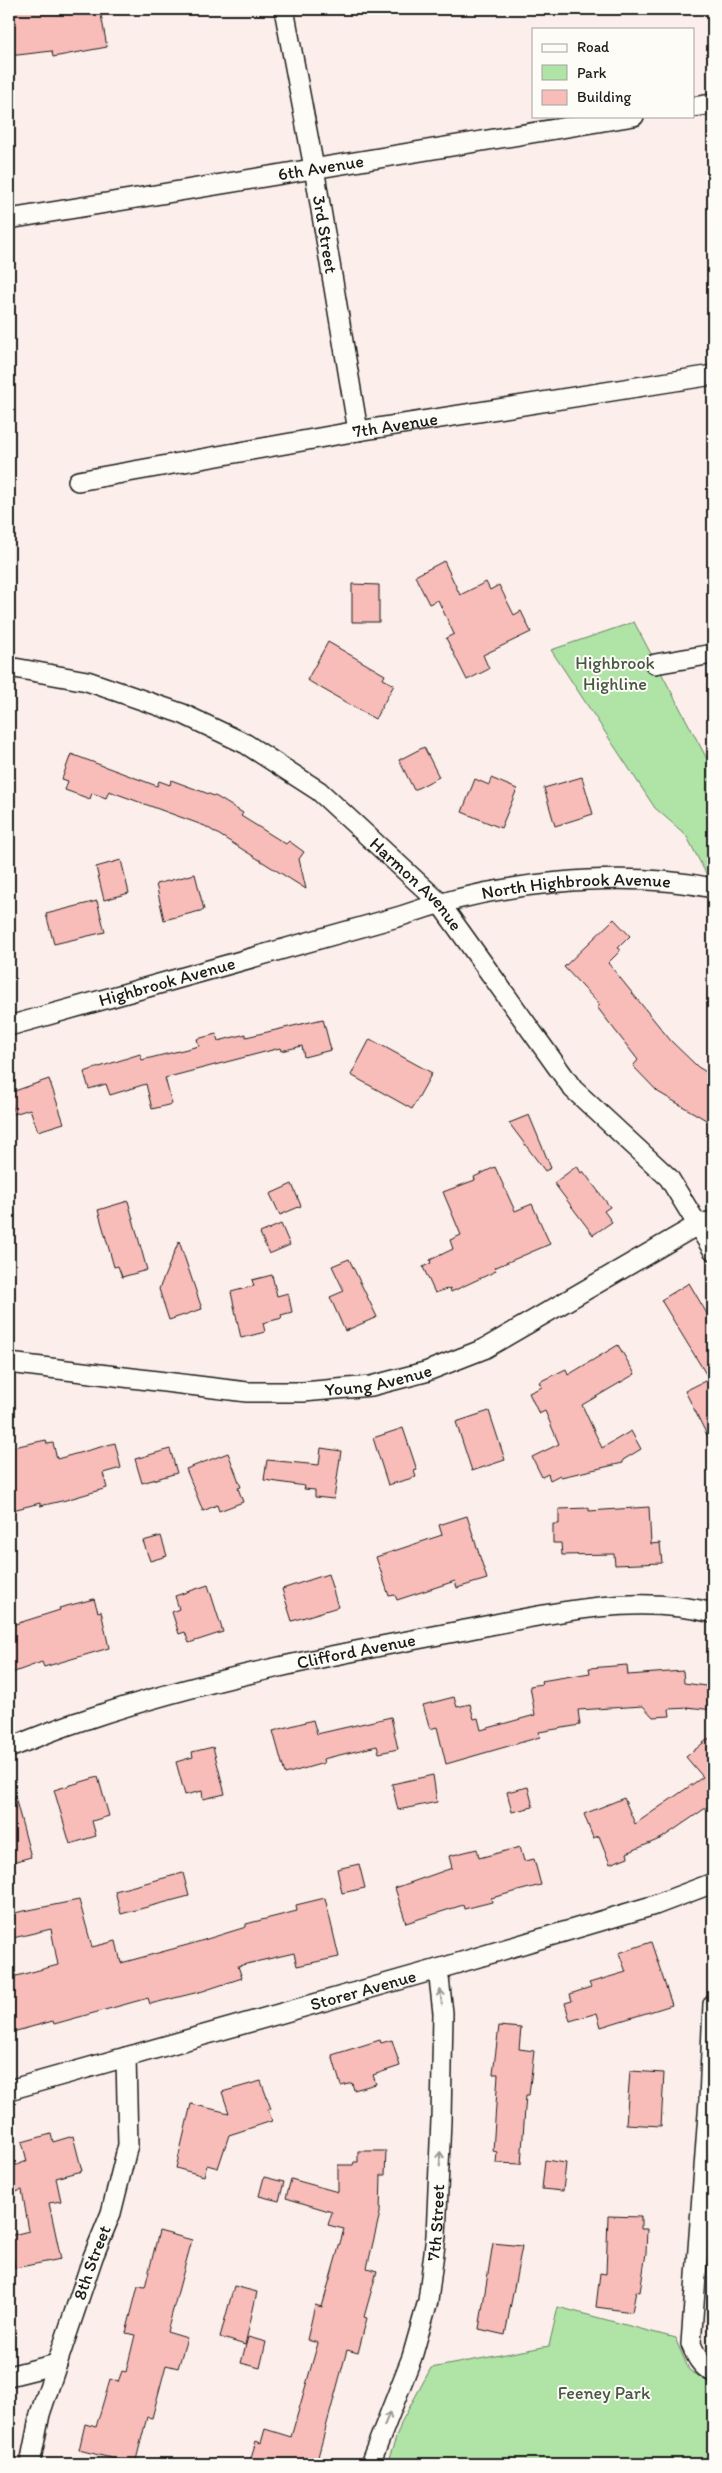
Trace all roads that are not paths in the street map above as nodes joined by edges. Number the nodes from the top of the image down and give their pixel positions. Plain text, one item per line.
1 (284, 9) edge
2 (713, 104) edge
3 (694, 107) edge
4 (622, 118) edge
5 (314, 168) junction
6 (9, 220) edge
7 (713, 375) edge
8 (358, 431) junction
9 (78, 481) dead end
10 (713, 654) edge
11 (655, 664) dead end
12 (9, 667) edge
13 (713, 888) edge
14 (439, 902) junction
15 (9, 1026) edge
16 (706, 1223) edge
17 (713, 1250) edge
18 (9, 1363) edge
19 (713, 1613) edge
20 (9, 1748) edge
21 (713, 1883) edge
22 (438, 1970) junction
23 (713, 2004) edge
24 (126, 2058) junction
25 (9, 2090) edge
26 (57, 2364) junction
27 (713, 2372) edge
28 (9, 2376) edge
29 (30, 2464) edge
30 (370, 2464) edge

1 - 5 street, 3rd Street
2 - 3 street
4 - 5 street, 6th Avenue
5 - 6 street, 6th Avenue
5 - 8 street, 3rd Street
7 - 8 street, 7th Avenue
8 - 9 street, 7th Avenue
10 - 11 street
12 - 14 street, Harmon Avenue
13 - 14 street, North Highbrook Avenue
14 - 15 street, Highbrook Avenue
14 - 16 street, Harmon Avenue
16 - 17 street, Harmon Avenue
16 - 18 street, Young Avenue
19 - 20 street, Clifford Avenue
21 - 22 street, Storer Avenue
22 - 24 street, Storer Avenue
30 -> 22 street, 7th Street
23 - 27 street
24 - 25 street, Storer Avenue
24 - 26 street, 8th Street
26 - 28 street
26 - 29 street, 8th Street

